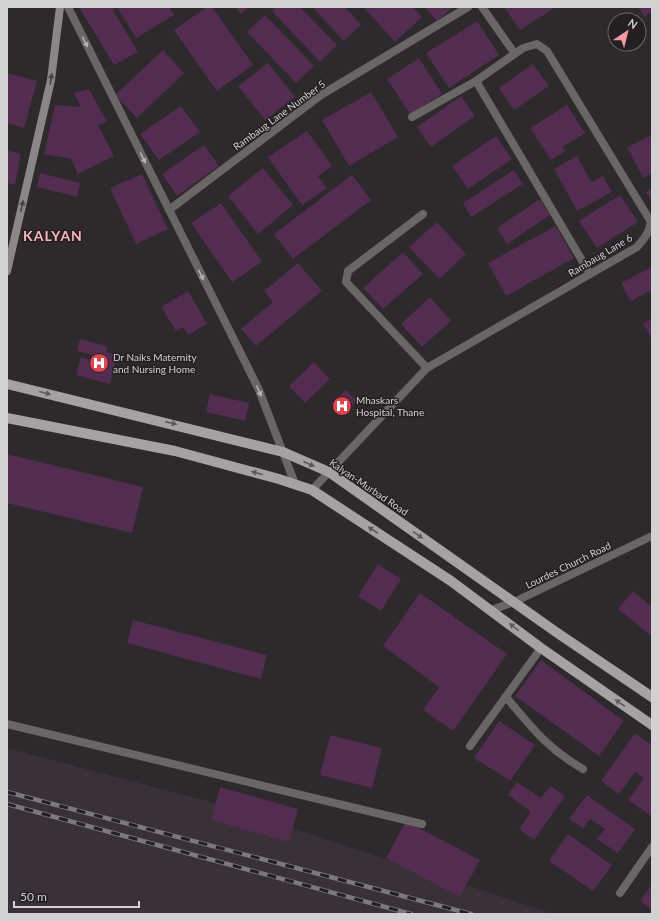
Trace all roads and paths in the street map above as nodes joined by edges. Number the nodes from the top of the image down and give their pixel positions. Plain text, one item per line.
1 (60, 7) edge
2 (68, 7) edge
3 (468, 7) edge
4 (482, 7) edge
5 (515, 54) junction
6 (476, 81) junction
7 (412, 117) dead end
8 (169, 210) junction
9 (423, 214) dead end
10 (649, 238) edge
11 (7, 271) edge
12 (590, 274) junction
13 (427, 368) junction
14 (7, 384) edge
15 (7, 418) edge
16 (283, 452) junction
17 (329, 472) junction
18 (295, 484) junction
19 (312, 490) junction
20 (652, 536) edge
21 (466, 569) junction
22 (451, 581) junction
23 (514, 602) junction
24 (491, 610) junction
25 (541, 648) junction
26 (506, 697) junction
27 (652, 697) edge
28 (7, 724) edge
29 (652, 725) edge
30 (470, 746) dead end
31 (583, 769) dead end
32 (422, 824) dead end
33 (652, 847) edge
34 (620, 892) dead end

11 -> 1 street
2 -> 8 street
3 - 8 street, Rambaug Lane Number 5
4 - 5 street
5 - 6 street, Rambaug Lane 6
5 - 10 street, Rambaug Lane 6
6 - 7 street, Rambaug Lane 6
6 - 12 street
8 -> 16 street
9 - 13 street
10 - 12 street, Rambaug Lane 6
12 - 13 street, Rambaug Lane 6
13 - 17 street, Rambaug Lane 6
14 -> 16 main road, Kalyan-Murbad Road
18 -> 15 main road
16 -> 17 main road, Kalyan-Murbad Road
16 - 18 street
17 - 19 street, Rambaug Lane 6
17 -> 21 main road, Kalyan-Murbad Road
18 - 19 main road
22 -> 19 main road
20 - 23 street, Lourdes Church Road
21 - 22 main road
21 - 23 main road, Kalyan-Murbad Road
22 - 24 main road
23 - 24 street, Lourdes Church Road
23 - 27 main road, Kalyan-Murbad Road
25 -> 24 main road
25 - 26 street
29 -> 25 main road
26 - 30 street
26 - 31 street
28 - 32 street
33 - 34 street

